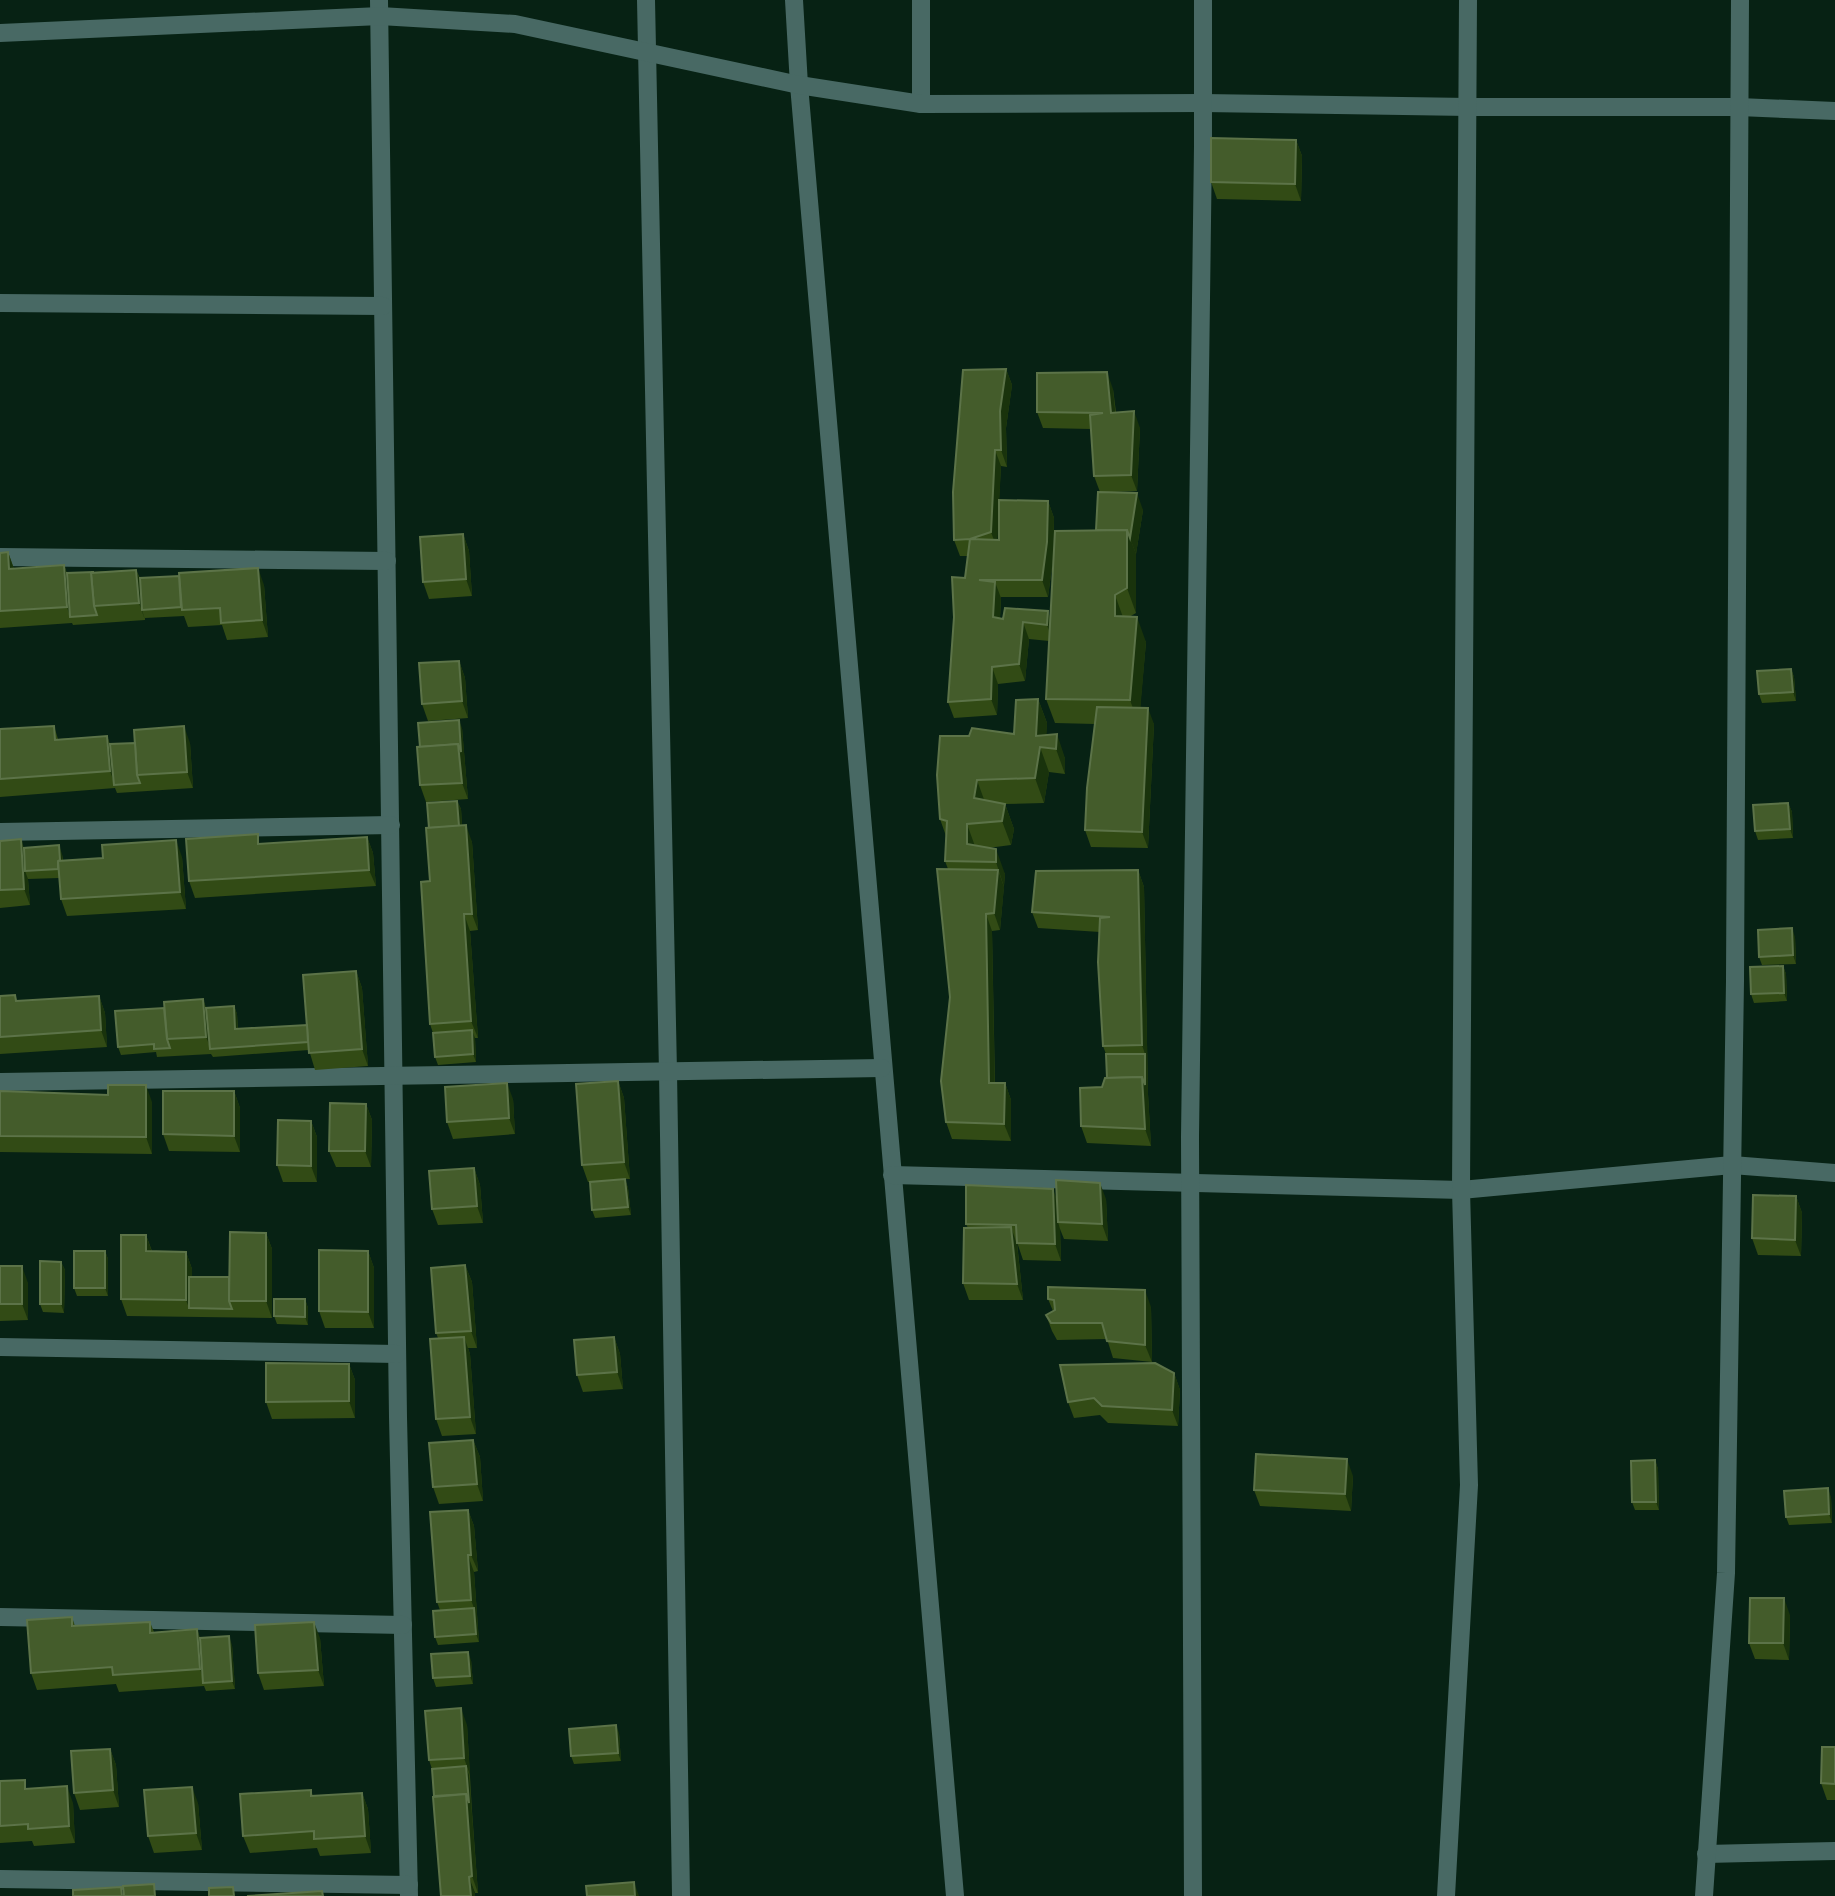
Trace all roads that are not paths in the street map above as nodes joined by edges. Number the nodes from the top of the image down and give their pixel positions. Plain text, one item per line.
1 (646, 0) edge
2 (794, 0) edge
3 (921, 0) edge
4 (1203, 0) edge
5 (1468, 0) edge
6 (1740, 0) edge
7 (379, 8) edge
8 (0, 33) edge
9 (647, 51) junction
10 (799, 85) junction
11 (1203, 103) junction
12 (921, 104) junction
13 (1469, 107) junction
14 (1739, 107) junction
15 (1835, 111) edge
16 (0, 303) edge
17 (383, 306) junction
18 (0, 557) edge
19 (387, 561) junction
20 (391, 825) junction
21 (0, 832) edge
22 (882, 1068) junction
23 (668, 1072) junction
24 (394, 1076) junction
25 (0, 1082) edge
26 (1732, 1165) junction
27 (1835, 1173) edge
28 (892, 1175) junction
29 (1190, 1185) junction
30 (1461, 1190) junction
31 (0, 1347) edge
32 (397, 1354) junction
33 (0, 1617) edge
34 (403, 1625) junction
35 (1835, 1851) edge
36 (1706, 1854) junction
37 (0, 1880) edge
38 (410, 1890) edge
39 (681, 1896) edge
40 (956, 1896) edge
41 (1193, 1896) edge
42 (1446, 1896) edge
43 (1704, 1896) edge

1 - 9 street
2 - 10 street
3 - 12 street
4 - 11 street
5 - 13 street
6 - 14 street
7 - 8 street
7 - 9 street
7 - 17 street
9 - 10 street
9 - 23 street
10 - 12 street
10 - 22 street
11 - 12 street
11 - 13 street
11 - 29 street
13 - 14 street
13 - 30 street
14 - 15 street
14 - 26 street
16 - 17 street
17 - 19 street
18 - 19 street
19 - 20 street
20 - 21 street
20 - 24 street
22 - 23 street
22 - 28 street
23 - 24 street
23 - 39 street
24 - 25 street
24 - 32 street
26 - 27 street
26 - 30 street
26 - 36 street
28 - 29 street
28 - 40 street
29 - 30 street
29 - 41 street
30 - 42 street
31 - 32 street
32 - 34 street
33 - 34 street
34 - 38 street
35 - 36 street
36 - 43 street
37 - 38 street

